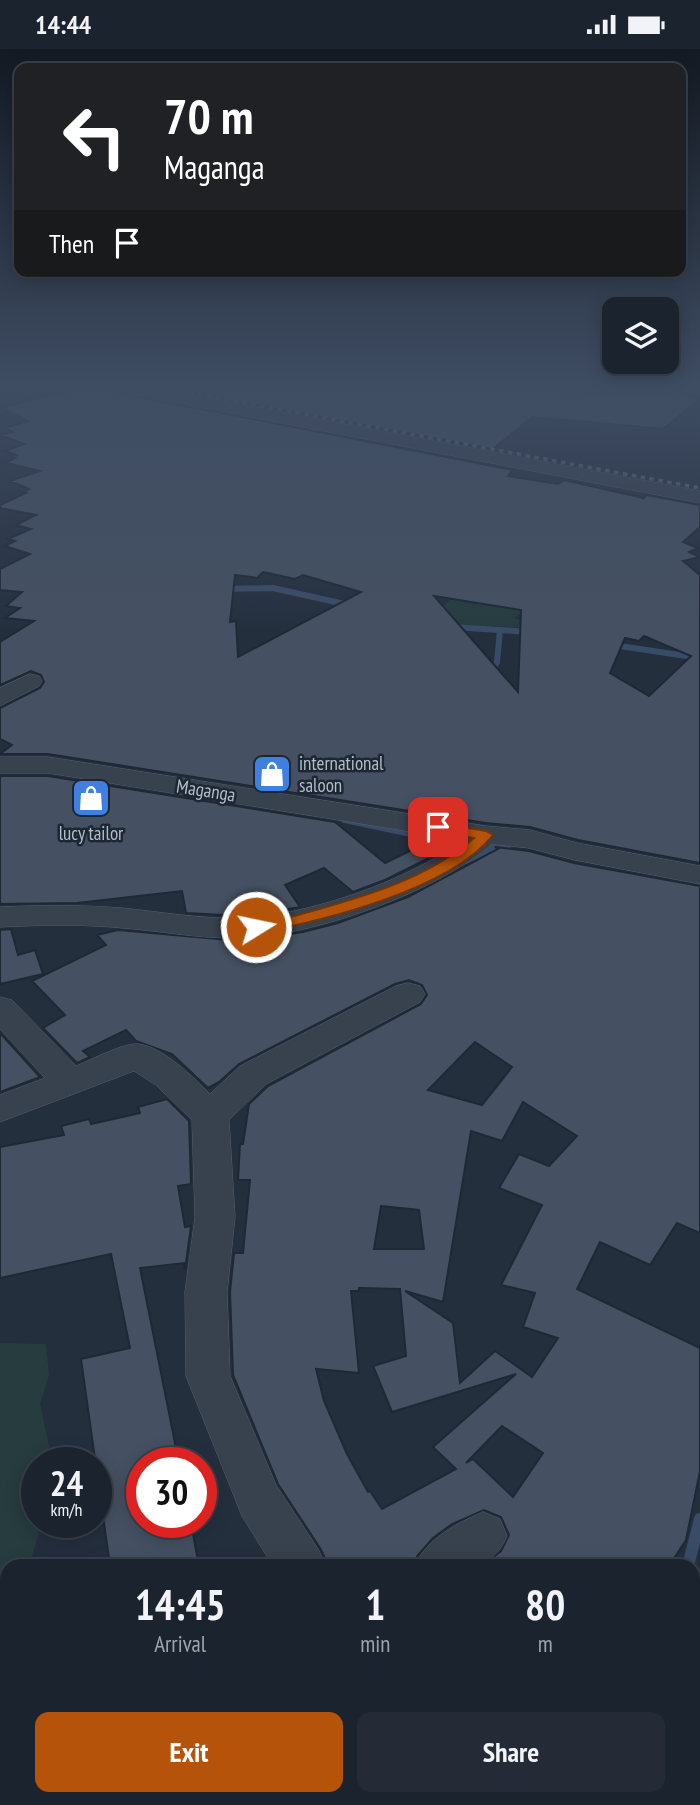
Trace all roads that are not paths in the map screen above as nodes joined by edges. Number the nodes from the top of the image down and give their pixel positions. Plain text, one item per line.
1 (547, 468) edge
2 (700, 497) edge
3 (30, 681) dead end
4 (0, 698) edge
5 (0, 765) edge
6 (486, 835) junction
7 (700, 876) edge
8 (0, 917) edge
9 (408, 994) dead end
10 (0, 1008) edge
11 (69, 1081) junction
12 (0, 1109) edge
13 (210, 1116) junction
14 (483, 1536) dead end
15 (296, 1559) edge
16 (450, 1559) edge

1 - 2 street
3 - 4 street
5 - 6 street, Maganga
6 - 7 street, Maganga
6 - 8 street
9 - 13 street
10 - 11 street
11 - 12 street
11 - 13 street
13 - 15 street
14 - 16 street

